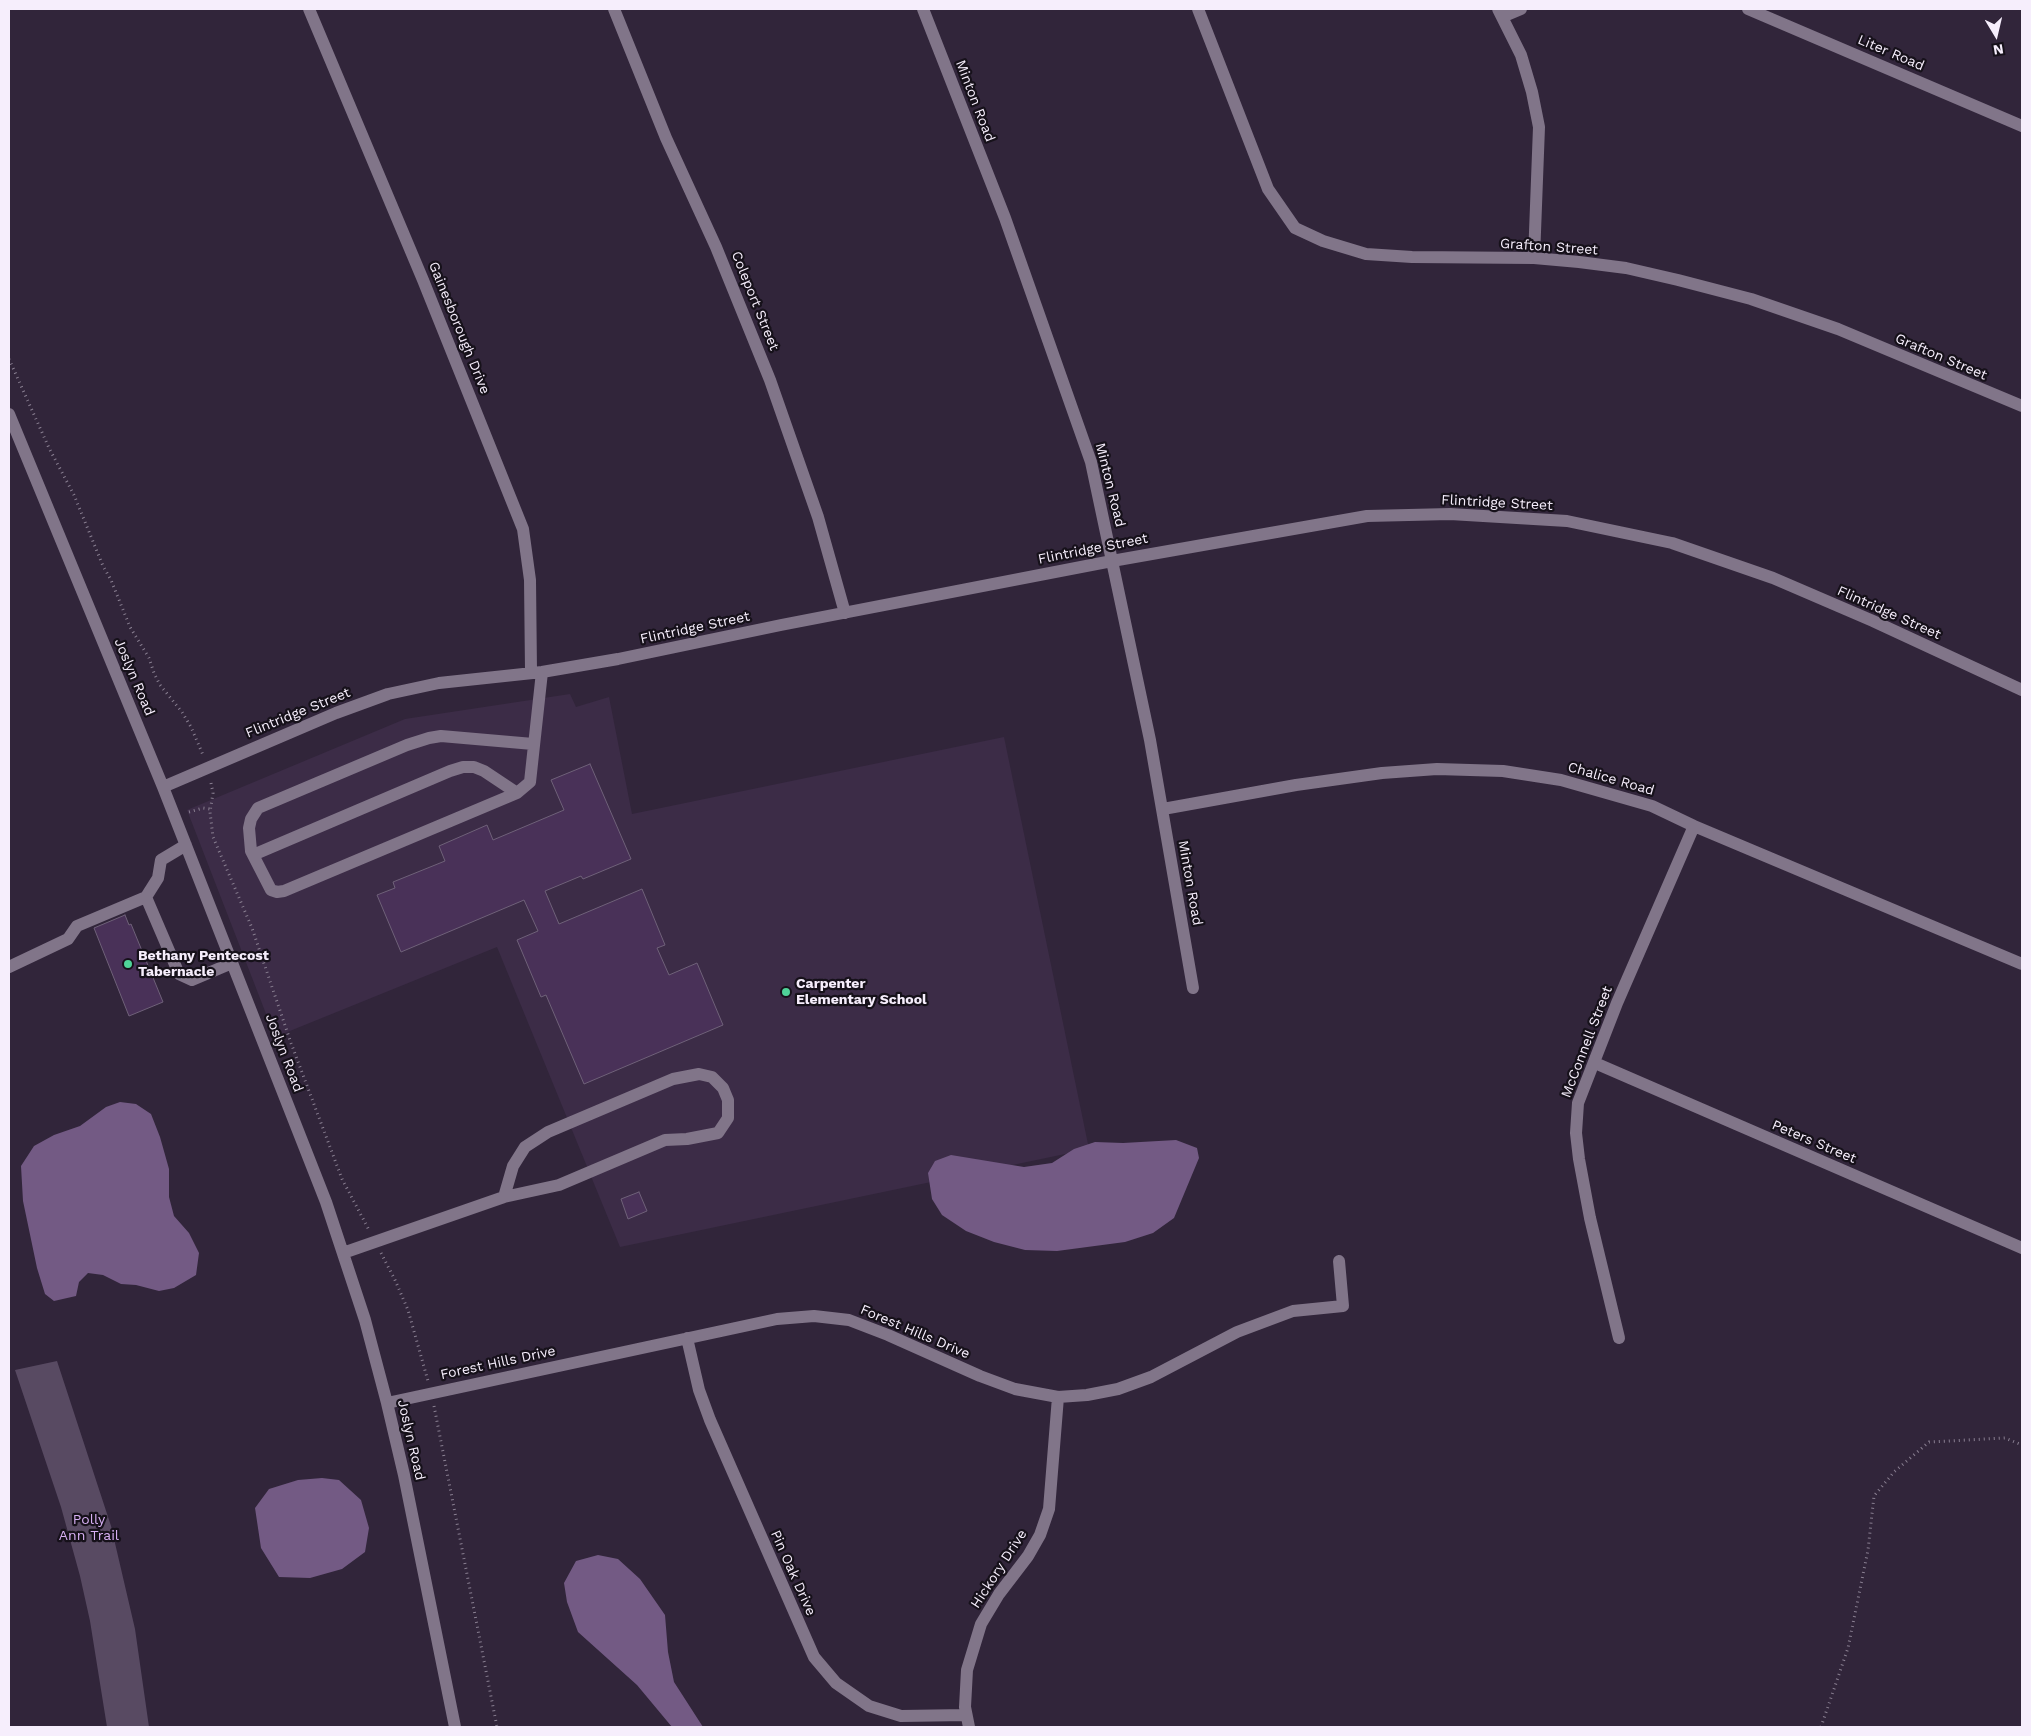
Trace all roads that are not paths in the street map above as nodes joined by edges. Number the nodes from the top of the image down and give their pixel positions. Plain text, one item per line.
1 (309, 9) edge
2 (614, 9) edge
3 (924, 9) edge
4 (1198, 9) edge
5 (1521, 9) edge
6 (1748, 9) edge
7 (1500, 13) edge
8 (2022, 126) edge
9 (1534, 258) junction
10 (2022, 406) edge
11 (9, 414) edge
12 (1112, 561) junction
13 (845, 613) junction
14 (537, 672) junction
15 (2022, 690) edge
16 (533, 744) junction
17 (163, 787) junction
18 (517, 793) junction
19 (1162, 809) junction
20 (1694, 826) junction
21 (186, 845) junction
22 (253, 855) junction
23 (146, 898) junction
24 (232, 963) junction
25 (2022, 964) edge
26 (9, 967) edge
27 (1193, 988) dead end
28 (1595, 1063) junction
29 (504, 1198) junction
30 (2022, 1248) edge
31 (343, 1253) junction
32 (1339, 1261) dead end
33 (687, 1338) junction
34 (1619, 1338) dead end
35 (1058, 1397) junction
36 (387, 1403) junction
37 (968, 1721) edge
38 (455, 1727) edge

1 - 14 street, Gainesborough Drive
2 - 13 street, Coleport Street
3 - 12 street, Minton Road
4 - 9 street, Grafton Street
5 - 7 street
6 - 8 street, Liter Road
7 - 9 street
9 - 10 street, Grafton Street
11 - 17 street, Joslyn Road
12 - 13 street, Flintridge Street
12 - 15 street, Flintridge Street
12 - 19 street, Minton Road
13 - 14 street, Flintridge Street
14 - 16 street, Gainesborough Drive
14 - 17 street, Flintridge Street
16 - 18 street, Gainesborough Drive
16 - 22 street
17 - 21 street, Joslyn Road
18 - 22 street
18 - 22 street
19 - 20 street, Chalice Road
19 - 27 street, Minton Road
20 - 25 street, Chalice Road
20 - 28 street, McConnell Street
21 - 23 street
21 - 24 street, Joslyn Road
23 - 24 street
23 - 26 street
24 - 31 street, Joslyn Road
28 - 30 street, Peters Street
28 - 34 street, McConnell Street
29 - 29 street
29 - 31 street
31 - 36 street, Joslyn Road
32 - 35 street, Forest Hills Drive
33 - 35 street, Forest Hills Drive
33 - 36 street, Forest Hills Drive
33 - 37 street, Pin Oak Drive
35 - 37 street, Hickory Drive
36 - 38 street, Joslyn Road

